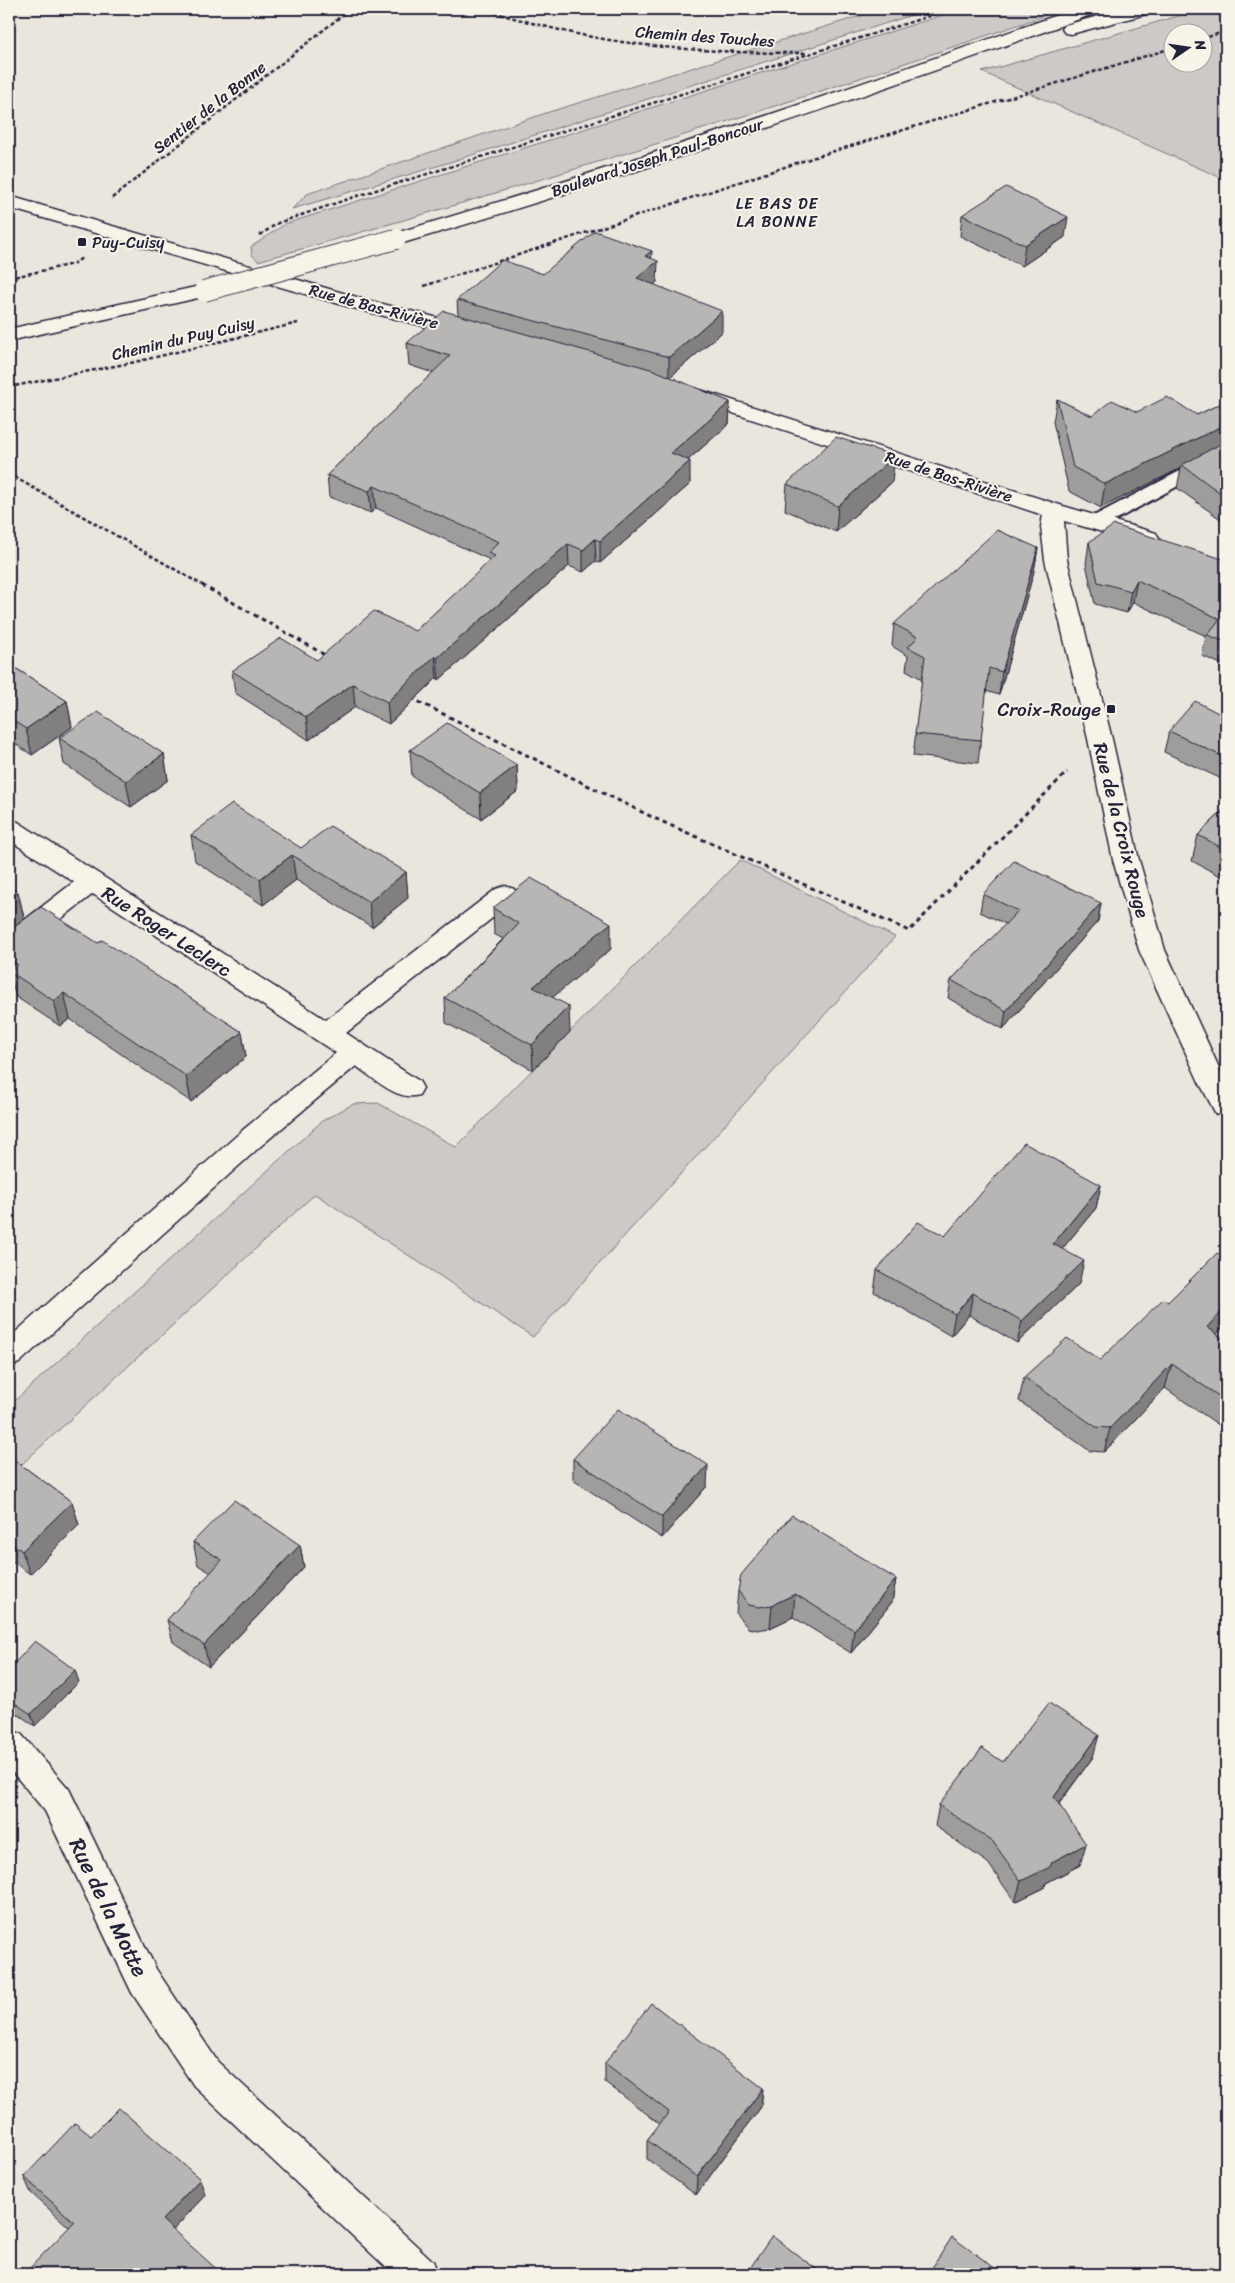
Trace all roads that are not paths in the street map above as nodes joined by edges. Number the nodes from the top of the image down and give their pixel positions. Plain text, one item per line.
1 (1090, 9) edge
2 (1144, 9) edge
3 (918, 72) junction
4 (9, 202) edge
5 (9, 335) edge
6 (490, 338) edge
7 (678, 389) edge
8 (1226, 454) edge
9 (1055, 511) junction
10 (1097, 522) junction
11 (1170, 544) edge
12 (9, 828) edge
13 (91, 882) junction
14 (505, 895) dead end
15 (9, 945) edge
16 (326, 1034) junction
17 (355, 1052) junction
18 (1219, 1081) edge
19 (410, 1088) dead end
20 (1226, 1107) edge
21 (9, 1355) edge
22 (9, 1744) edge
23 (420, 2274) edge

1 - 3 street, Boulevard Joseph Paul-Boncour
2 - 3 street, Boulevard Joseph Paul-Boncour
3 - 5 street, Boulevard Joseph Paul-Boncour, bridge
4 - 6 street, Rue de Bas-Rivière
7 - 9 street, Rue de Bas-Rivière
8 - 10 lane
9 - 10 street, Rue de Bas-Rivière
9 - 18 street, Rue de la Croix Rouge
10 - 11 street, Rue de Bas-Rivière
12 - 13 street, Rue Roger Leclerc
13 - 15 street
13 - 16 street, Rue Roger Leclerc
14 - 16 street
16 - 17 street, Rue Roger Leclerc
17 - 19 street, Rue Roger Leclerc
17 - 21 street
18 - 20 street, Rue de la Croix Rouge
22 - 23 street, Rue de la Motte

